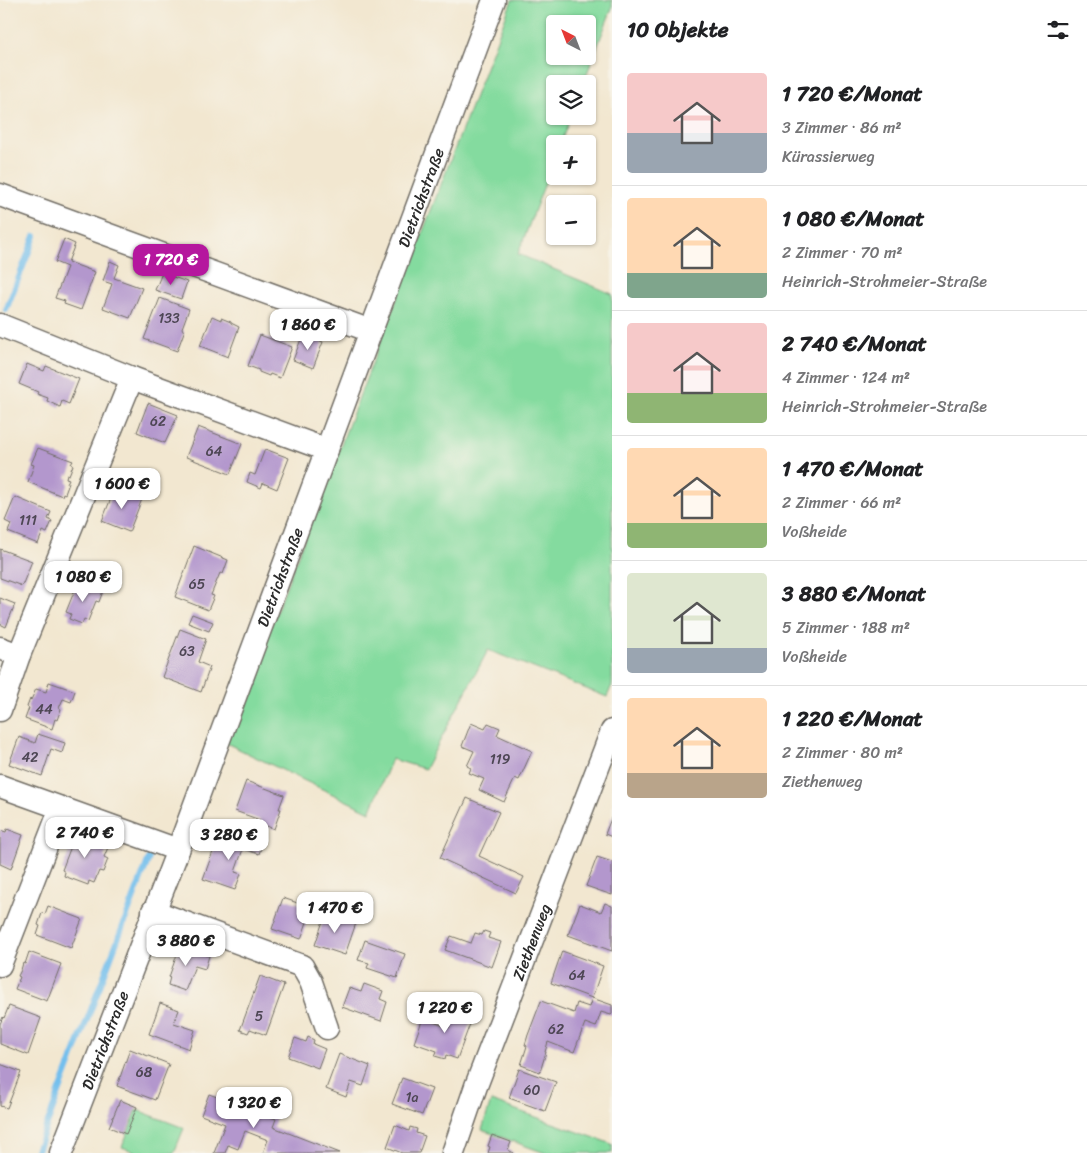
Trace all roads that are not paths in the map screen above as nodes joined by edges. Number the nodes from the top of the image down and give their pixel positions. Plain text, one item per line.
1 (494, 0) edge
2 (0, 196) edge
3 (0, 325) edge
4 (372, 332) junction
5 (132, 378) junction
6 (327, 450) junction
7 (10, 652) edge
8 (0, 710) edge
9 (612, 731) edge
10 (0, 786) edge
11 (61, 808) junction
12 (178, 850) junction
13 (154, 911) junction
14 (0, 965) edge
15 (327, 1028) dead end
16 (61, 1153) edge
17 (453, 1153) edge

1 - 4 street, Dietrichstraße
2 - 4 street
3 - 5 street
4 - 6 street, Dietrichstraße
5 - 6 street
5 - 7 street
6 - 12 street, Dietrichstraße
7 - 8 street
9 - 17 street, Ziethenweg
10 - 11 street
11 - 12 street
11 - 14 street
12 - 13 street, Dietrichstraße
13 - 15 street
13 - 16 street, Dietrichstraße

